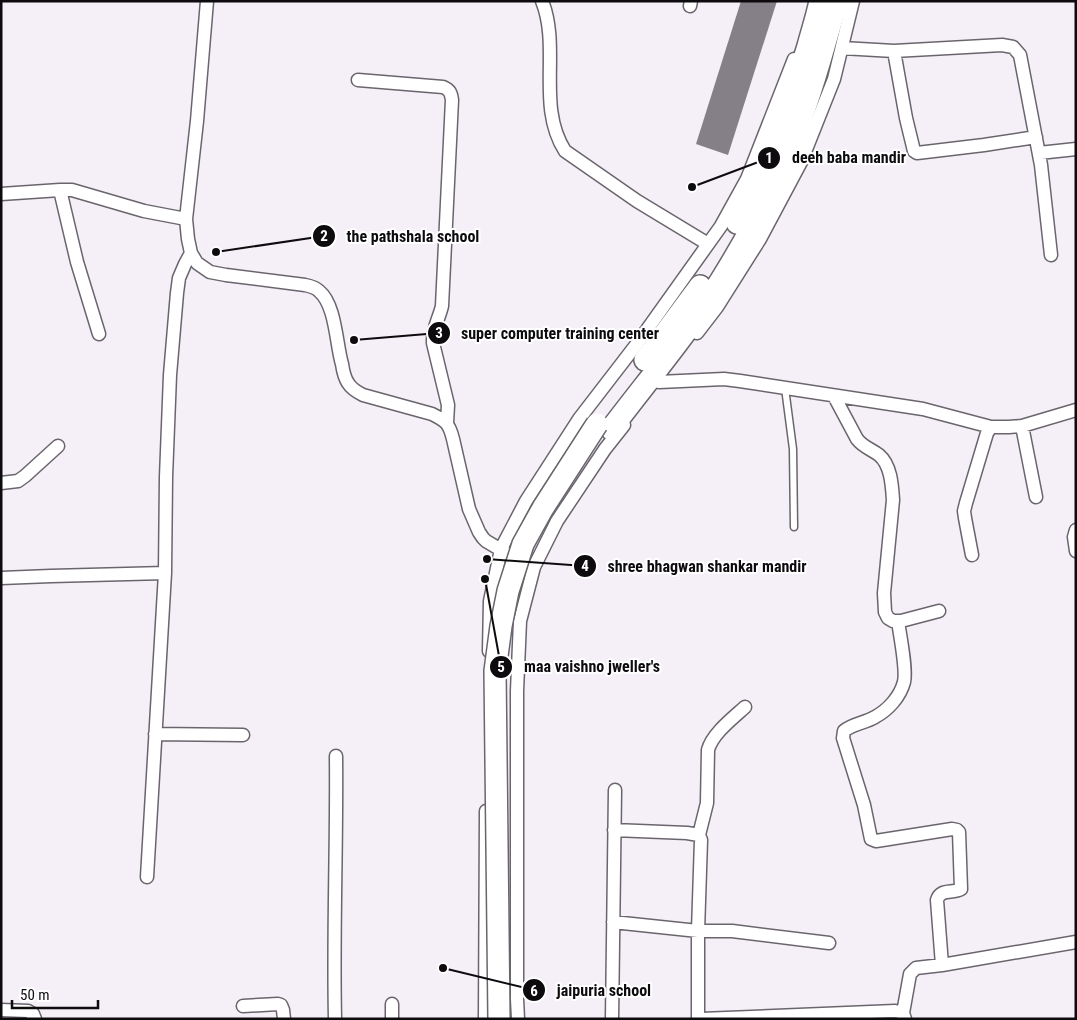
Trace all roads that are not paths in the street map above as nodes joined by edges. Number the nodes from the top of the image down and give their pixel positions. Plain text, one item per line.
1 (207, 1) edge
2 (542, 1) edge
3 (811, 1) edge
4 (820, 1) edge
5 (837, 1) edge
6 (853, 1) edge
7 (842, 48) junction
8 (894, 52) junction
9 (358, 80) dead end
10 (1036, 137) junction
11 (1076, 149) edge
12 (1039, 153) junction
13 (60, 190) junction
14 (1, 194) edge
15 (186, 219) junction
16 (708, 244) junction
17 (191, 253) junction
18 (1051, 255) dead end
19 (99, 334) dead end
20 (659, 382) junction
21 (785, 388) junction
22 (834, 396) junction
23 (1076, 410) edge
24 (447, 423) junction
25 (604, 426) junction
26 (1022, 426) junction
27 (991, 427) junction
28 (58, 446) dead end
29 (1, 483) edge
30 (1036, 497) dead end
31 (794, 527) dead end
32 (1076, 530) edge
33 (502, 550) junction
34 (1076, 551) edge
35 (972, 555) dead end
36 (534, 567) junction
37 (165, 573) junction
38 (1, 578) edge
39 (939, 611) dead end
40 (898, 621) junction
41 (745, 707) dead end
42 (155, 734) junction
43 (243, 735) dead end
44 (336, 756) dead end
45 (615, 790) dead end
46 (614, 830) junction
47 (699, 835) junction
48 (147, 877) dead end
49 (613, 922) junction
50 (698, 931) junction
51 (1076, 942) edge
52 (830, 943) dead end
53 (942, 965) junction
54 (392, 1004) dead end
55 (243, 1006) dead end
56 (1, 1010) edge
57 (904, 1016) edge
58 (34, 1019) edge
59 (284, 1019) edge
60 (335, 1019) edge
61 (392, 1019) edge
62 (484, 1019) edge
63 (499, 1019) edge
64 (512, 1019) edge
65 (518, 1019) edge
66 (612, 1019) edge
67 (700, 1019) edge

1 - 15 street
2 - 16 street
3 - 16 street
4 - 25 highway
5 - 25 highway
6 - 7 street
7 - 8 street
7 - 20 street
8 - 10 street
8 - 10 street
9 - 24 street
10 - 12 street
11 - 12 street
12 - 18 street
13 - 14 street
13 - 15 street
13 - 19 street
15 - 17 street
16 - 33 street
17 - 24 street
17 - 37 street
20 - 21 street
20 - 36 street
21 - 22 street
21 - 31 lane
22 - 27 street
22 - 40 street
23 - 26 street
24 - 33 street
25 - 63 highway, bridge
25 - 64 highway
26 - 27 street
26 - 30 street
27 - 35 street
28 - 29 street
32 - 34 street
33 - 36 street
33 - 62 street
36 - 65 street
37 - 38 street
37 - 42 street
39 - 40 street
40 - 53 street
41 - 47 street
42 - 43 street
42 - 48 street
44 - 60 street
45 - 46 street
46 - 47 street
46 - 49 street
47 - 50 street
49 - 50 street
49 - 66 street
50 - 52 street
50 - 67 street
51 - 53 street
53 - 57 street
54 - 61 street
55 - 59 street
56 - 58 street
57 - 67 street

